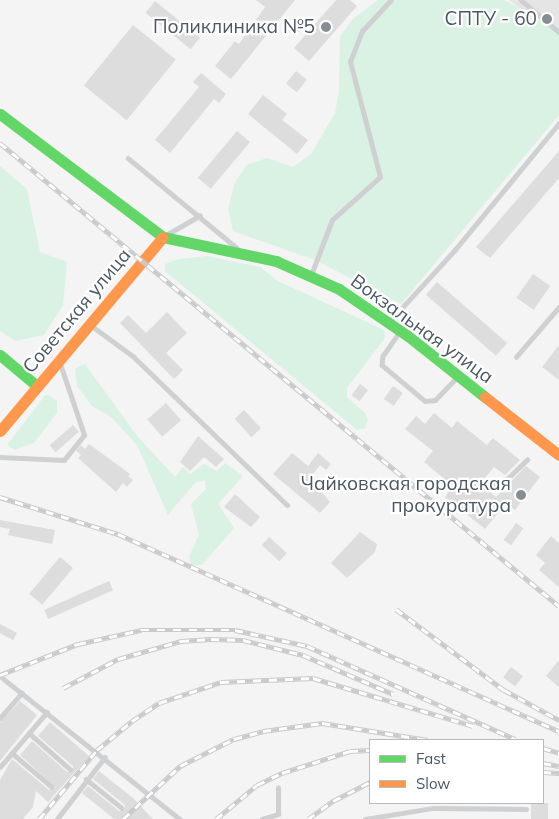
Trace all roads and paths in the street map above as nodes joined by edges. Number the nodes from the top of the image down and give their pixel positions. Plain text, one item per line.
1 (391, 0) edge
2 (521, 0) edge
3 (559, 32) edge
4 (0, 114) edge
5 (559, 123) edge
6 (128, 158) dead end
7 (200, 215) junction
8 (163, 237) junction
9 (244, 253) junction
10 (310, 276) junction
11 (559, 306) edge
12 (389, 322) junction
13 (89, 323) junction
14 (401, 331) junction
15 (0, 355) edge
16 (516, 357) dead end
17 (59, 359) junction
18 (458, 375) junction
19 (37, 386) junction
20 (0, 430) edge
21 (559, 455) edge
22 (0, 457) edge
23 (526, 460) dead end
24 (495, 484) dead end
25 (287, 505) dead end
26 (0, 676) edge
27 (22, 693) junction
28 (47, 712) junction
29 (0, 718) edge
30 (29, 733) junction
31 (12, 753) junction
32 (105, 757) junction
33 (0, 767) edge
34 (70, 769) dead end
35 (86, 779) junction
36 (52, 787) dead end
37 (278, 788) dead end
38 (122, 808) dead end
39 (526, 809) dead end
40 (178, 818) edge
41 (57, 819) edge
42 (262, 819) edge
43 (365, 819) edge

1 - 10 lane
2 - 3 lane
4 - 8 main road
5 - 12 lane
6 - 7 lane
7 - 8 lane
7 - 9 lane
8 - 9 main road, Вокзальная улица
8 - 13 main road, Советская улица
9 - 10 main road, Вокзальная улица
10 - 12 main road, Вокзальная улица
11 - 16 lane
12 - 14 main road, Вокзальная улица
13 - 17 main road, Советская улица
13 - 25 lane
14 - 18 main road, Вокзальная улица
14 - 18 lane
15 - 19 main road
17 - 19 main road, Советская улица
17 - 22 lane
18 - 21 main road, Вокзальная улица
19 - 20 main road, Советская улица
23 - 24 lane
26 - 27 lane
27 - 28 lane
27 - 29 lane
28 - 30 lane
28 - 32 lane
30 - 31 lane
30 - 34 lane
31 - 33 lane
31 - 36 lane
32 - 35 lane
32 - 40 lane
35 - 38 lane
35 - 41 lane
37 - 42 lane
39 - 43 lane

